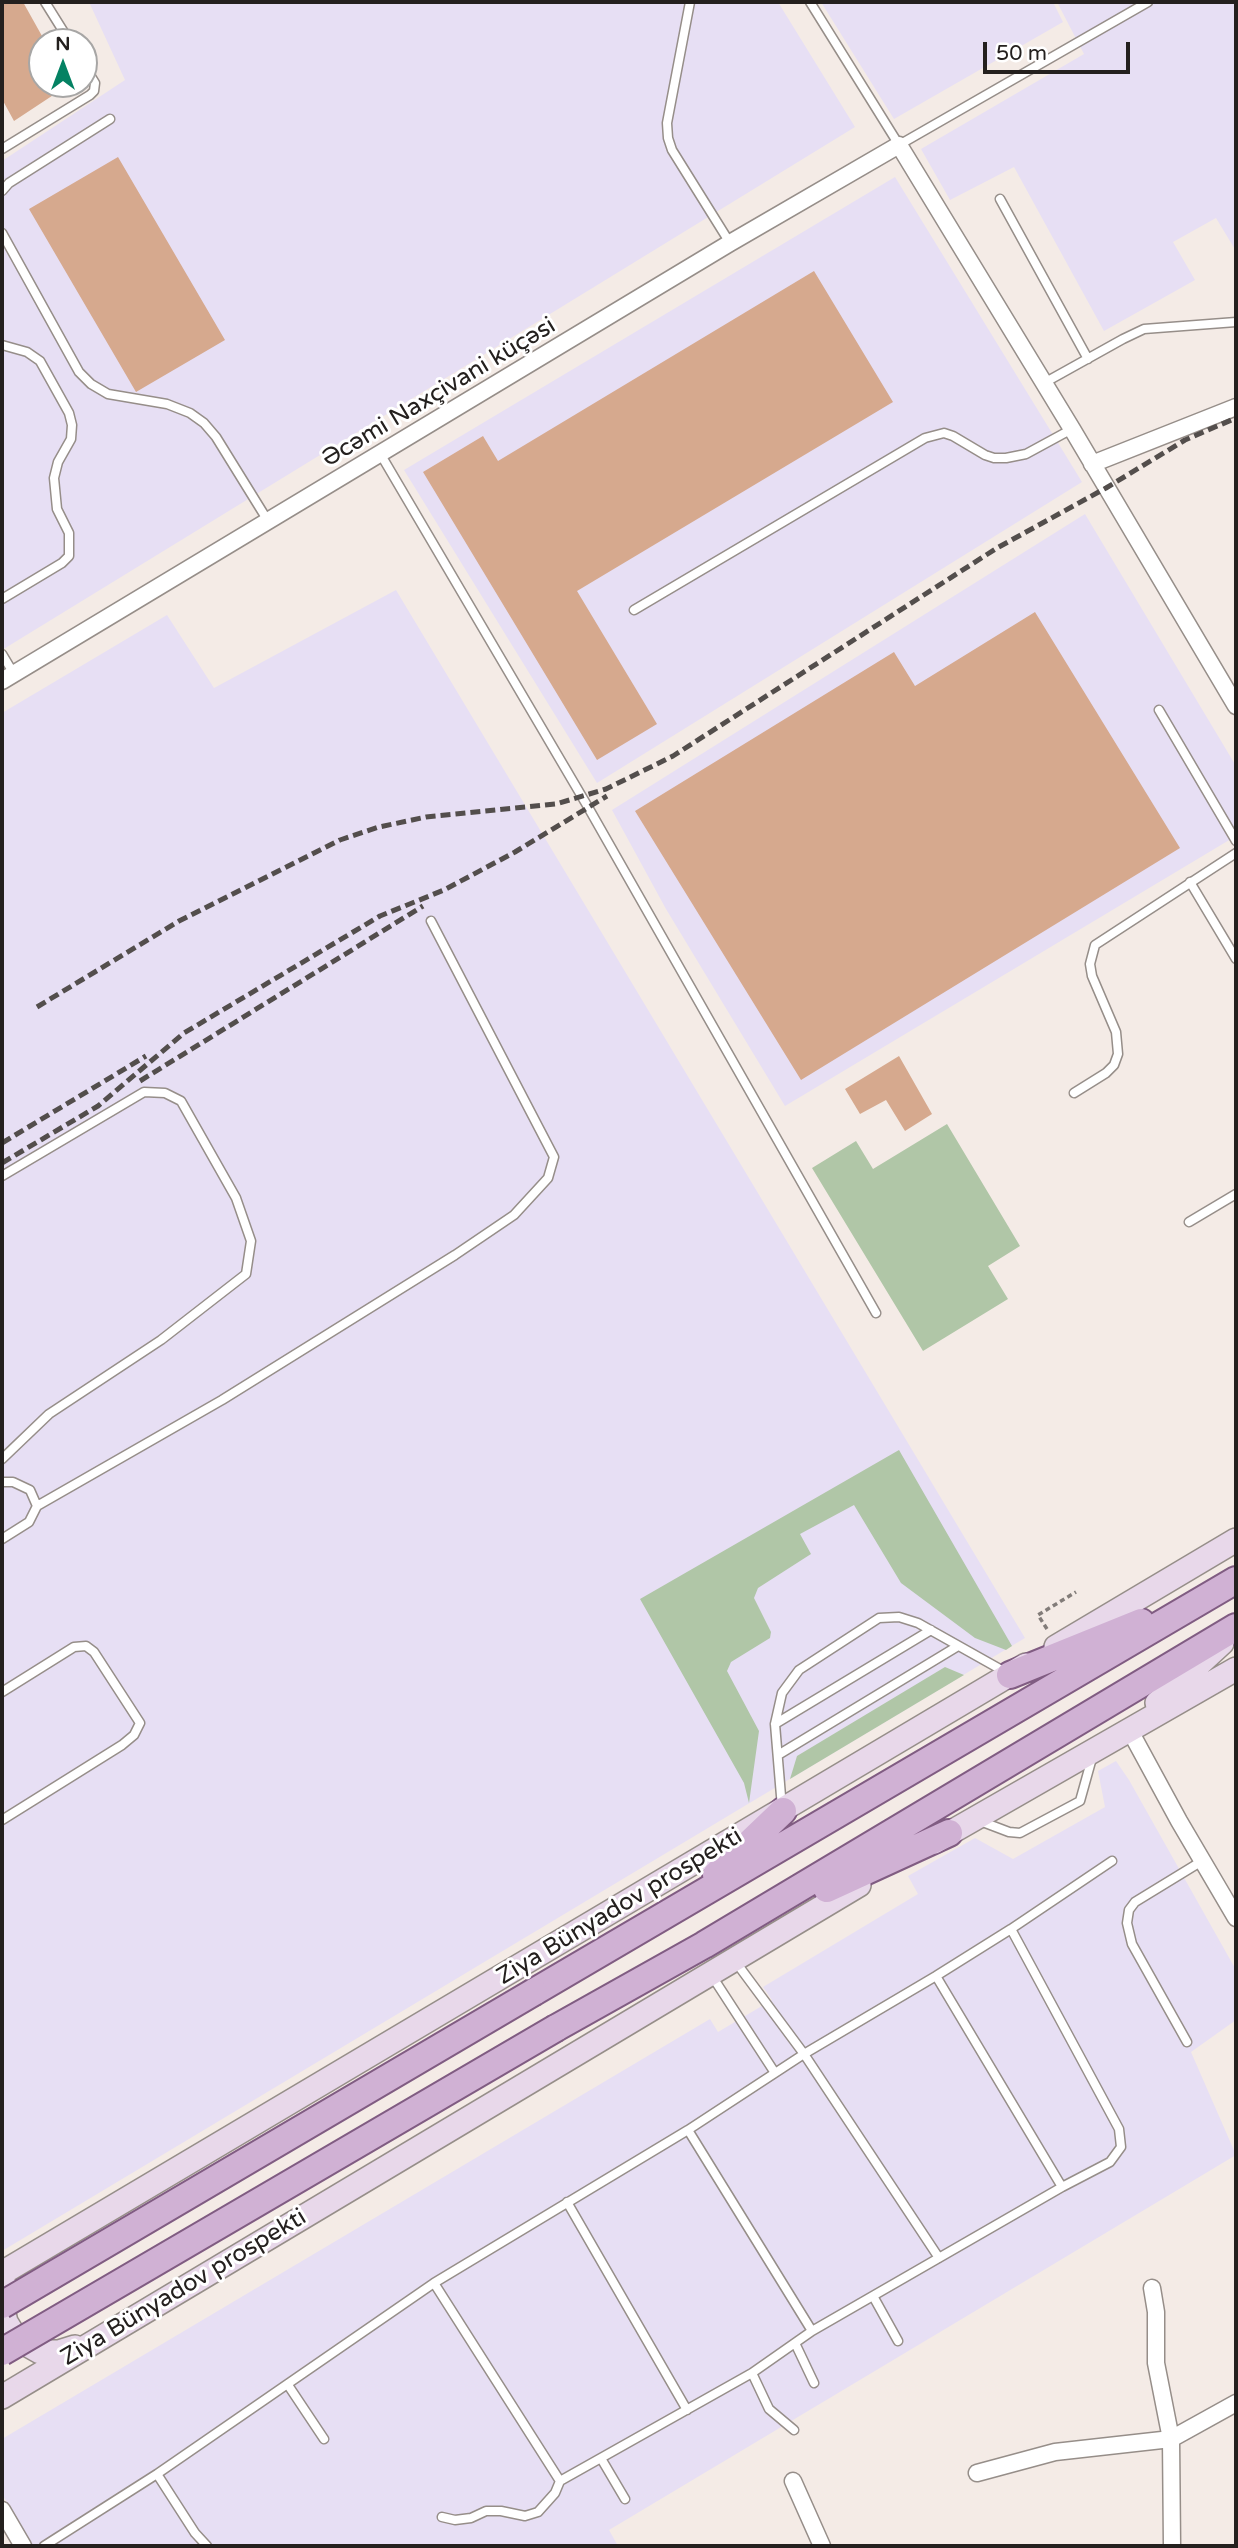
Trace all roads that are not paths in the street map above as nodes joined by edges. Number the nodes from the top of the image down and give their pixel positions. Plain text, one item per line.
1 (45, 2) edge
2 (690, 2) edge
3 (810, 2) edge
4 (1148, 2) edge
5 (61, 28) edge
6 (85, 98) edge
7 (110, 119) dead end
8 (899, 145) junction
9 (2, 149) edge
10 (2, 191) edge
11 (1000, 199) dead end
12 (2, 233) edge
13 (730, 243) junction
14 (1236, 322) edge
15 (2, 345) edge
16 (1088, 359) junction
17 (1044, 383) junction
18 (1236, 407) edge
19 (1072, 429) junction
20 (380, 455) junction
21 (1092, 464) junction
22 (268, 521) junction
23 (2, 600) edge
24 (634, 610) dead end
25 (2, 654) edge
26 (8, 677) edge
27 (1236, 706) edge
28 (1159, 710) dead end
29 (1236, 841) edge
30 (1236, 853) edge
31 (1190, 883) junction
32 (431, 921) dead end
33 (1236, 960) edge
34 (1074, 1093) dead end
35 (2, 1176) edge
36 (1236, 1194) edge
37 (1189, 1222) dead end
38 (876, 1313) dead end
39 (2, 1459) edge
40 (2, 1482) edge
41 (37, 1506) junction
42 (2, 1539) edge
43 (1236, 1540) edge
44 (1230, 1584) edge
45 (1236, 1629) edge
46 (931, 1630) junction
47 (958, 1646) junction
48 (1236, 1669) edge
49 (1010, 1675) junction
50 (2, 1692) edge
51 (775, 1724) junction
52 (1129, 1729) junction
53 (1094, 1749) junction
54 (778, 1755) junction
55 (783, 1811) junction
56 (974, 1819) junction
57 (2, 1820) edge
58 (949, 1833) junction
59 (1112, 1861) dead end
60 (1202, 1861) junction
61 (687, 1904) junction
62 (1236, 1918) edge
63 (1011, 1929) junction
64 (704, 1945) junction
65 (733, 1959) junction
66 (711, 1974) junction
67 (936, 1976) junction
68 (1187, 2042) dead end
69 (804, 2054) junction
70 (775, 2073) junction
71 (688, 2130) junction
72 (1062, 2187) junction
73 (567, 2202) junction
74 (32, 2256) junction
75 (939, 2258) junction
76 (2, 2273) edge
77 (434, 2283) junction
78 (1152, 2288) dead end
79 (873, 2296) junction
80 (2, 2305) edge
81 (812, 2331) junction
82 (898, 2341) dead end
83 (94, 2342) junction
84 (795, 2343) junction
85 (2, 2352) edge
86 (752, 2373) junction
87 (814, 2383) dead end
88 (288, 2385) junction
89 (2, 2397) edge
90 (1236, 2403) edge
91 (687, 2410) junction
92 (794, 2430) dead end
93 (324, 2439) dead end
94 (1171, 2439) junction
95 (602, 2459) junction
96 (977, 2473) dead end
97 (157, 2474) junction
98 (560, 2481) junction
99 (793, 2481) dead end
100 (625, 2499) dead end
101 (2, 2510) edge
102 (442, 2517) dead end
103 (23, 2546) edge
104 (44, 2546) edge
105 (207, 2546) edge
106 (822, 2546) edge
107 (1172, 2546) edge

1 - 5 lane
2 - 13 lane
3 - 8 lane
4 - 8 lane
6 - 9 lane
7 - 10 lane
8 - 13 street, Əcəmi Naxçivani küçəsi
8 - 17 street
11 - 16 lane
12 - 22 lane
13 - 20 street, Əcəmi Naxçivani küçəsi
14 - 16 lane
15 - 23 lane
16 - 17 lane
17 - 19 street
18 - 21 street
19 - 21 street
19 - 24 lane
20 - 22 street, Əcəmi Naxçivani küçəsi
20 - 38 lane
21 - 27 street
22 - 26 street, Əcəmi Naxçivani küçəsi
25 - 26 lane
28 - 29 lane
30 - 31 lane
31 - 33 lane
31 - 34 lane
32 - 41 lane
35 - 39 lane
36 - 37 lane
40 - 41 lane
41 - 42 lane
43 - 49 main road, Ziya Bünyadov prospekti
44 - 49 main road
44 - 61 main road, Ziya Bünyadov prospekti
45 - 52 main road
45 - 64 main road, Ziya Bünyadov prospekti
46 - 47 lane
46 - 51 lane
46 - 51 lane
47 - 49 lane
47 - 54 lane
48 - 52 main road, Ziya Bünyadov prospekti
49 - 55 main road, Ziya Bünyadov prospekti
50 - 57 lane
51 - 54 lane
52 - 53 main road, Ziya Bünyadov prospekti
52 - 60 street
53 - 56 main road, Ziya Bünyadov prospekti
53 - 56 lane
54 - 55 lane
55 - 61 main road
55 - 74 main road, Ziya Bünyadov prospekti
56 - 58 main road, Ziya Bünyadov prospekti
58 - 64 main road
58 - 65 main road, Ziya Bünyadov prospekti
59 - 63 lane
60 - 62 street
60 - 68 lane
61 - 80 main road, Ziya Bünyadov prospekti, bridge
63 - 67 lane
63 - 72 lane
64 - 85 main road, Ziya Bünyadov prospekti, bridge
65 - 66 main road, Ziya Bünyadov prospekti
65 - 69 lane
66 - 70 lane
66 - 83 main road, Ziya Bünyadov prospekti
67 - 69 lane
67 - 72 lane
69 - 70 lane
69 - 75 lane
70 - 71 lane
71 - 73 lane
71 - 81 lane
72 - 75 lane
73 - 77 lane
73 - 91 lane
74 - 76 main road, Ziya Bünyadov prospekti
74 - 83 main road
75 - 79 lane
77 - 88 lane
77 - 98 lane
78 - 94 street
79 - 81 lane
79 - 82 lane
81 - 84 lane
83 - 89 main road, Ziya Bünyadov prospekti
84 - 86 lane
84 - 87 lane
86 - 91 lane
86 - 92 lane
88 - 93 lane
88 - 97 lane
90 - 94 street
91 - 95 lane
94 - 96 street
94 - 107 street
95 - 98 lane
95 - 100 lane
97 - 104 lane
97 - 105 lane
98 - 102 lane
99 - 106 street
101 - 103 street

